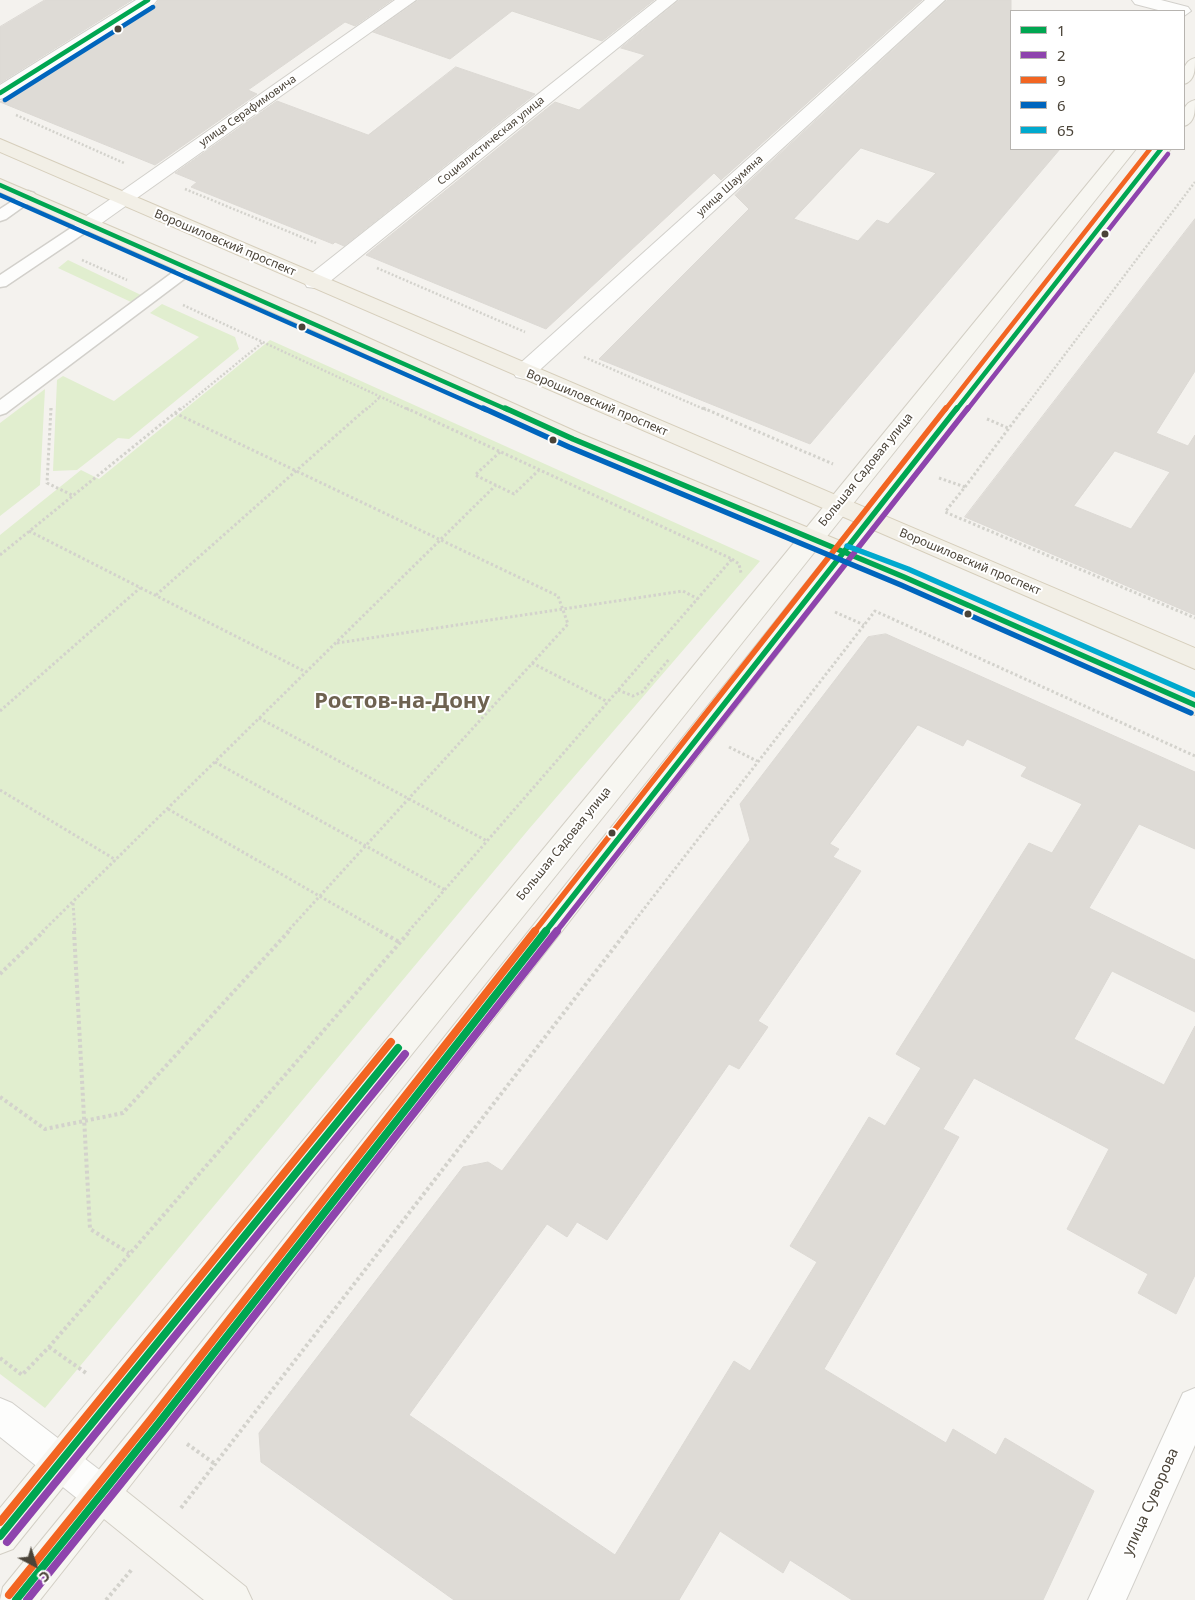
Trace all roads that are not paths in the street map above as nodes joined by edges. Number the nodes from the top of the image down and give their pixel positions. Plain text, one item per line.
1 (148, 0) edge
2 (407, 0) edge
3 (668, 0) edge
4 (936, 0) edge
5 (1141, 0) edge
6 (1176, 10) edge
7 (1195, 64) edge
8 (1185, 77) edge
9 (0, 92) edge
10 (1195, 106) edge
11 (1185, 119) edge
12 (0, 146) edge
13 (1125, 150) edge
14 (1160, 150) edge
15 (0, 185) edge
16 (28, 196) junction
17 (124, 199) junction
18 (0, 216) edge
19 (89, 223) junction
20 (190, 267) junction
21 (0, 282) edge
22 (315, 282) junction
23 (524, 372) junction
24 (0, 409) edge
25 (838, 505) junction
26 (871, 520) junction
27 (811, 540) junction
28 (844, 554) junction
29 (1195, 659) edge
30 (1195, 705) edge
31 (1195, 1405) edge
32 (0, 1415) edge
33 (62, 1463) junction
34 (101, 1494) junction
35 (0, 1536) edge
36 (16, 1600) edge
37 (233, 1600) edge
38 (1107, 1600) edge

1 - 9 street
2 - 17 street, улица Серафимовича
3 - 22 street, Социалистическая улица
4 - 23 street, улица Шаумяна
5 - 6 street
7 - 8 main road
10 - 11 main road
12 - 17 main road, Ворошиловский проспект
13 - 25 main road, Большая Садовая улица
14 - 26 main road
15 - 16 main road
16 - 18 lane
16 - 19 main road
17 - 19 street, улица Серафимовича
17 - 22 main road, Ворошиловский проспект
19 - 20 main road
19 - 21 lane
20 - 24 lane
20 - 27 main road
22 - 23 main road, Ворошиловский проспект
23 - 25 main road, Ворошиловский проспект
25 - 26 main road, Ворошиловский проспект
25 - 27 main road, Большая Садовая улица
26 - 28 main road
26 - 29 main road, Ворошиловский проспект
27 - 28 main road
27 - 33 main road, Большая Садовая улица
28 - 30 main road
28 - 34 main road
31 - 38 street, улица Суворова
32 - 33 street
33 - 34 street
33 - 35 main road, Большая Садовая улица
34 - 36 main road
34 - 37 main road

